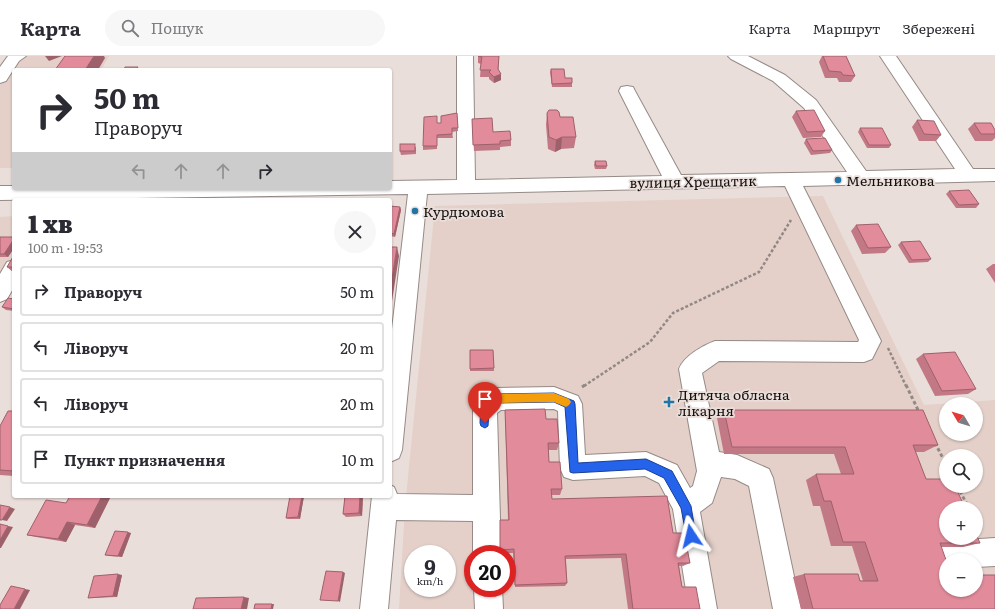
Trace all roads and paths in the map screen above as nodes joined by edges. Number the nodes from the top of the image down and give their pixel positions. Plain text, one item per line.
1 (18, 56) edge
2 (465, 56) edge
3 (736, 56) edge
4 (888, 56) edge
5 (0, 78) edge
6 (627, 91) dead end
7 (968, 175) junction
8 (995, 175) edge
9 (860, 176) junction
10 (791, 179) junction
11 (675, 182) junction
12 (466, 186) junction
13 (392, 188) edge
14 (418, 188) junction
15 (124, 190) edge
16 (0, 193) edge
17 (55, 196) edge
18 (804, 207) junction
19 (12, 272) edge
20 (0, 293) edge
21 (570, 404) junction
22 (392, 431) edge
23 (709, 464) junction
24 (385, 501) edge
25 (686, 506) junction
26 (485, 508) junction
27 (487, 545) edge
28 (995, 552) edge
29 (979, 553) edge
30 (488, 597) edge
31 (374, 609) edge
32 (489, 609) edge
33 (703, 609) edge
34 (787, 609) edge

1 - 5 street
2 - 12 street
3 - 9 street
4 - 7 street
6 - 11 street
7 - 8 street, вулиця Хрещатик
7 - 9 street, вулиця Хрещатик
9 - 10 street, вулиця Хрещатик
10 - 11 street, вулиця Хрещатик
10 - 18 street
11 - 12 street, вулиця Хрещатик
12 - 14 street, вулиця Хрещатик
13 - 14 street, вулиця Хрещатик
14 - 22 street
15 - 17 street
16 - 17 street
18 - 21 path
18 - 23 street
19 - 20 street
21 - 25 street
21 - 26 street
23 - 25 street
23 - 34 street
24 - 26 street
24 - 31 street
25 - 33 street
26 - 27 street
28 - 29 street
30 - 32 street

